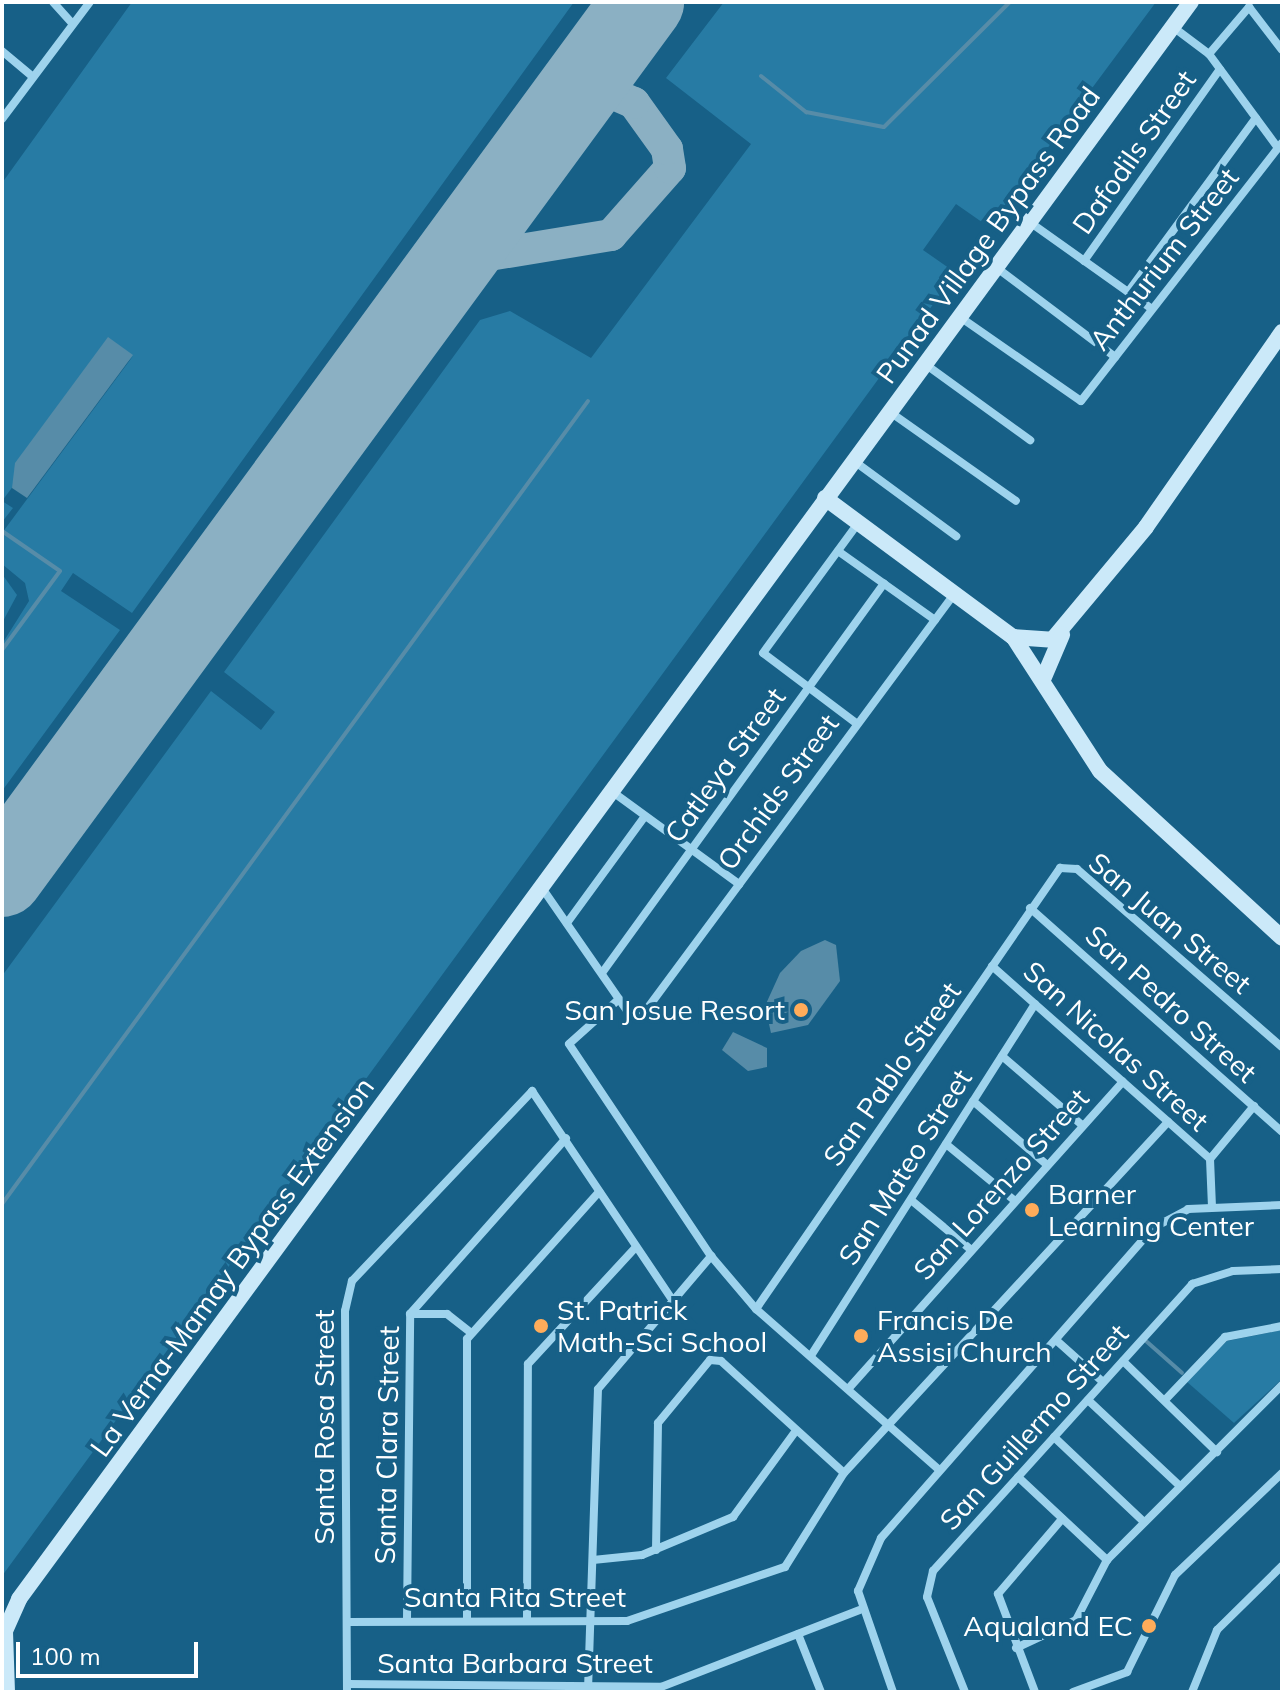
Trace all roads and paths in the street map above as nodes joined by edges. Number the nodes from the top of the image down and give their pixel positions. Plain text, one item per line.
1 (53, 2) edge
2 (90, 2) edge
3 (1191, 2) edge
4 (71, 22) junction
5 (1173, 27) junction
6 (1282, 50) edge
7 (2, 51) edge
8 (1209, 54) junction
9 (1220, 69) junction
10 (31, 75) junction
11 (1256, 118) junction
12 (2, 119) edge
13 (1280, 146) edge
14 (1031, 223) junction
15 (1084, 261) junction
16 (997, 268) junction
17 (1128, 292) junction
18 (1152, 309) junction
19 (960, 317) junction
20 (1282, 332) edge
21 (1115, 357) junction
22 (925, 364) junction
23 (890, 412) junction
24 (1030, 440) dead end
25 (854, 461) junction
26 (825, 498) junction
27 (1016, 501) dead end
28 (859, 522) junction
29 (956, 536) dead end
30 (838, 551) junction
31 (884, 583) junction
32 (956, 593) junction
33 (935, 620) junction
34 (1064, 632) junction
35 (1013, 637) junction
36 (1044, 677) junction
37 (809, 688) junction
38 (856, 723) junction
39 (610, 789) junction
40 (645, 816) junction
41 (691, 849) junction
42 (1065, 866) joint
43 (540, 884) junction
44 (739, 884) junction
45 (1030, 908) junction
46 (567, 923) junction
47 (1282, 938) edge
48 (992, 966) junction
49 (602, 973) junction
50 (619, 999) junction
51 (1035, 1004) junction
52 (1282, 1047) edge
53 (1002, 1056) junction
54 (1123, 1082) junction
55 (973, 1101) junction
56 (1254, 1106) junction
57 (1168, 1122) junction
58 (1082, 1125) junction
59 (1282, 1132) edge
60 (566, 1138) junction
61 (946, 1144) junction
62 (1210, 1159) junction
63 (1046, 1164) junction
64 (599, 1192) junction
65 (911, 1200) junction
66 (1014, 1200) junction
67 (1282, 1205) edge
68 (1212, 1206) junction
69 (635, 1248) junction
70 (970, 1249) junction
71 (711, 1256) junction
72 (1282, 1269) edge
73 (671, 1298) junction
74 (756, 1309) junction
75 (410, 1314) junction
76 (1282, 1326) edge
77 (470, 1332) junction
78 (1056, 1340) junction
79 (812, 1354) junction
80 (1123, 1361) junction
81 (1103, 1382) junction
82 (1282, 1385) edge
83 (849, 1388) junction
84 (1088, 1400) junction
85 (1165, 1400) junction
86 (891, 1427) junction
87 (795, 1432) junction
88 (1054, 1437) junction
89 (1217, 1452) junction
90 (939, 1470) junction
91 (844, 1473) junction
92 (1282, 1473) edge
93 (1018, 1477) junction
94 (1180, 1486) junction
95 (1062, 1519) junction
96 (1144, 1522) junction
97 (656, 1550) junction
98 (593, 1560) junction
99 (1107, 1560) junction
100 (1282, 1566) edge
101 (860, 1610) junction
102 (407, 1619) junction
103 (467, 1620) junction
104 (527, 1621) junction
105 (589, 1621) junction
106 (347, 1622) junction
107 (798, 1634) junction
108 (1016, 1648) junction
109 (348, 1688) edge
110 (588, 1690) junction
111 (818, 1691) edge
112 (7, 1692) edge
113 (893, 1692) edge
114 (965, 1692) edge
115 (1035, 1692) edge
116 (1073, 1692) edge
117 (1192, 1692) edge

1 - 4 street
2 - 4 street
3 - 5 main road, Punad Village Bypass Road
4 - 10 street
5 - 8 street
5 - 14 main road, Punad Village Bypass Road
6 - 8 street
7 - 10 street
8 - 9 street
9 - 11 street
9 - 15 street, Dafodils Street
10 - 12 street
11 - 13 street
11 - 17 street
13 - 18 street, Anthurium Street
14 - 15 street
14 - 16 main road, Punad Village Bypass Road
15 - 17 street
16 - 19 main road, Punad Village Bypass Road
16 - 21 street
17 - 18 street
18 - 21 street, Anthurium Street
19 - 21 street, Anthurium Street
19 - 22 main road, Punad Village Bypass Road
20 - 34 main road
22 - 23 main road, Punad Village Bypass Road
22 - 24 street
23 - 25 main road, Punad Village Bypass Road
23 - 27 street
25 - 26 main road, Punad Village Bypass Road
25 - 29 street
26 - 28 main road
26 - 39 main road, Punad Village Bypass Road
28 - 30 street
28 - 32 main road
30 - 31 street
30 - 37 street
31 - 33 street
31 - 37 street, Catleya Street
32 - 33 street, Orchids Street
32 - 35 main road
33 - 38 street, Orchids Street
34 - 35 main road
34 - 36 main road
35 - 36 main road
36 - 47 main road
37 - 38 street
37 - 41 street, Catleya Street
38 - 44 street, Orchids Street
39 - 40 street
39 - 43 main road, Punad Village Bypass Road
40 - 41 street
40 - 46 street
41 - 44 street
41 - 49 street, Catleya Street
42 - 45 street, San Pablo Street
42 - 52 street, San Juan Street
43 - 46 street
43 - 112 main road, La Verna-Mamay Bypass Extension
44 - 50 street, Orchids Street
45 - 48 street, San Pablo Street
45 - 56 street, San Pedro Street
46 - 49 street
48 - 51 street, San Nicolas Street
48 - 74 street, San Pablo Street
49 - 50 street
50 - 71 street
51 - 53 street, San Mateo Street
51 - 54 street, San Nicolas Street
53 - 55 street, San Mateo Street
53 - 58 street
54 - 57 street, San Nicolas Street
54 - 58 street, San Lorenzo Street
55 - 61 street, San Mateo Street
55 - 63 street
56 - 59 street, San Pedro Street
56 - 62 street
57 - 62 street, San Nicolas Street
57 - 86 street, Santa Rita Street
58 - 63 street, San Lorenzo Street
60 - 64 street
60 - 75 street, Santa Clara Street
60 - 106 street, Santa Rosa Street
61 - 65 street, San Mateo Street
61 - 66 street
62 - 68 street, San Nicolas Street
63 - 66 street, San Lorenzo Street
64 - 69 street
64 - 77 street
65 - 70 street
65 - 79 street, San Mateo Street
66 - 70 street, San Lorenzo Street
67 - 68 street
68 - 78 street
69 - 73 street
69 - 104 street
70 - 83 street, San Lorenzo Street
71 - 73 street
71 - 74 street
72 - 80 street, San Guillermo Street
73 - 98 street
74 - 79 street
75 - 77 street
75 - 102 street, Santa Clara Street
76 - 85 street
77 - 103 street
78 - 81 street
78 - 90 street
79 - 83 street
80 - 81 street, San Guillermo Street
80 - 85 street
81 - 84 street, San Guillermo Street
82 - 89 street
83 - 86 street
84 - 88 street, San Guillermo Street
84 - 94 street
85 - 89 street
86 - 90 street
86 - 91 street, Santa Rita Street
87 - 91 street
87 - 97 street
87 - 97 street
88 - 93 street, San Guillermo Street
88 - 96 street
89 - 94 street
90 - 101 street
91 - 105 street, Santa Rita Street
92 - 116 street
93 - 95 street
93 - 114 street, San Guillermo Street
94 - 96 street
95 - 99 street
95 - 108 street
96 - 99 street
97 - 98 street
98 - 105 street
99 - 108 street
100 - 117 street
101 - 107 street, Santa Barbara Street
101 - 113 street
102 - 103 street, Santa Rita Street
102 - 106 street, Santa Rita Street
103 - 104 street, Santa Rita Street
104 - 105 street, Santa Rita Street
105 - 110 street
106 - 109 street, Santa Rosa Street
107 - 110 street, Santa Barbara Street
107 - 111 street
108 - 115 street
109 - 110 street, Santa Barbara Street

